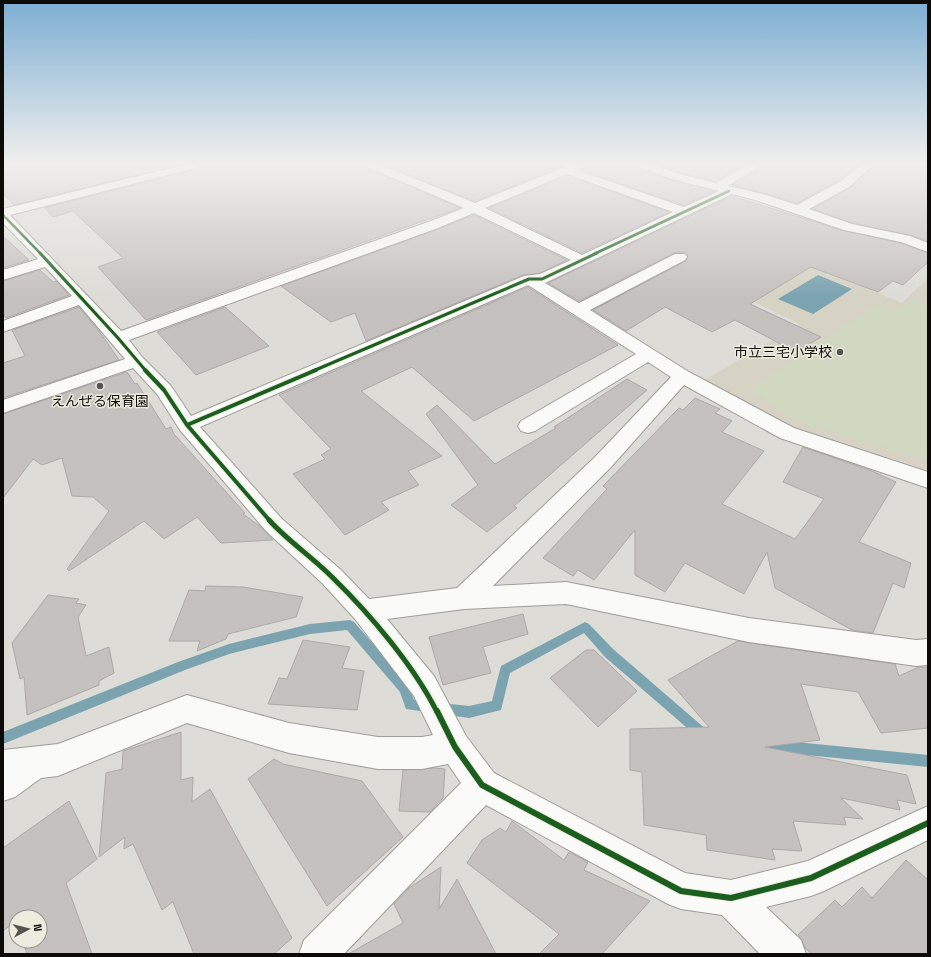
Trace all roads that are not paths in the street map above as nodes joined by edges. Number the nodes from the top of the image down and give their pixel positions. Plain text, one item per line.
1 (28, 208) edge
2 (475, 208) joint
3 (673, 208) edge
4 (692, 208) edge
5 (790, 208) edge
6 (802, 208) edge
7 (798, 210) junction
8 (685, 212) junction
9 (3, 214) edge
10 (11, 234) edge
11 (928, 248) edge
12 (680, 257) dead end
13 (582, 260) junction
14 (48, 261) junction
15 (3, 275) edge
16 (529, 279) junction
17 (82, 298) junction
18 (578, 310) junction
19 (3, 327) edge
20 (118, 338) junction
21 (648, 354) junction
22 (136, 361) junction
23 (682, 376) junction
24 (3, 407) edge
25 (187, 425) junction
26 (528, 426) dead end
27 (928, 480) edge
28 (464, 598) junction
29 (364, 611) junction
30 (928, 652) edge
31 (443, 722) junction
32 (35, 762) junction
33 (3, 766) edge
34 (3, 785) edge
35 (482, 785) junction
36 (928, 823) edge
37 (732, 898) junction
38 (318, 954) edge
39 (786, 954) edge

1 - 9 street
2 - 13 street
2 - 20 street
3 - 8 street
4 - 8 street
5 - 7 street
6 - 7 street
7 - 11 street
8 - 13 street
9 - 10 street
10 - 14 street
12 - 18 street
13 - 16 street
14 - 15 street
14 - 17 street
16 - 18 street
16 - 25 street
17 - 19 street
17 - 20 street
18 - 21 street
20 - 22 street
21 - 23 street
21 - 26 street
22 - 24 street
22 - 25 street
23 - 27 street
23 - 28 street
25 - 29 street
28 - 29 street
28 - 30 street
29 - 31 street
31 - 32 street
31 - 35 street
32 - 33 street
32 - 34 street
35 - 37 street
35 - 38 street
36 - 37 street
37 - 39 street

